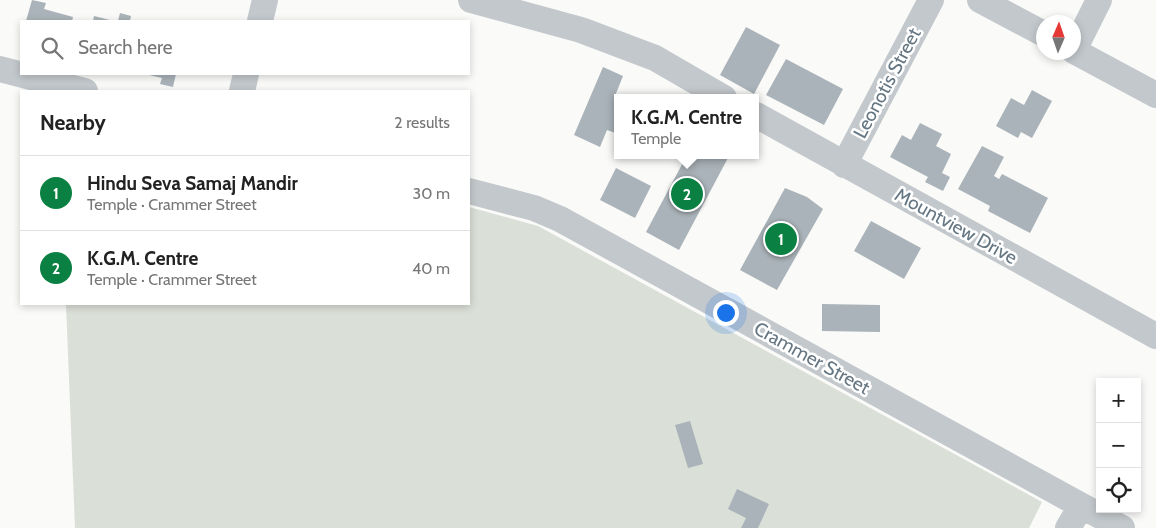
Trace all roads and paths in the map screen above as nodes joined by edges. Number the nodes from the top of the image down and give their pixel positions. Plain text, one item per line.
1 (265, 0) edge
2 (471, 0) edge
3 (931, 0) edge
4 (980, 0) edge
5 (1099, 0) edge
6 (260, 20) edge
7 (1036, 30) edge
8 (1081, 36) edge
9 (1081, 54) edge
10 (0, 69) edge
11 (20, 74) edge
12 (23, 75) edge
13 (246, 75) edge
14 (81, 90) edge
15 (242, 90) edge
16 (717, 94) edge
17 (1156, 95) edge
18 (759, 118) edge
19 (844, 165) junction
20 (470, 191) edge
21 (1156, 336) edge
22 (1075, 517) edge
23 (1122, 528) edge

1 - 6 street
2 - 16 street
3 - 19 street, Leonotis Street
4 - 7 street
5 - 8 street
9 - 17 street
10 - 11 street
12 - 14 street
13 - 15 street
18 - 19 street, Mountview Drive
19 - 21 street, Mountview Drive
20 - 22 street, Crammer Street
22 - 23 street, Crammer Street

